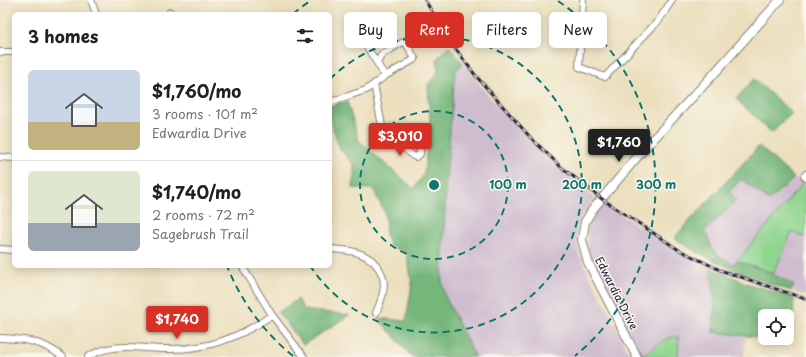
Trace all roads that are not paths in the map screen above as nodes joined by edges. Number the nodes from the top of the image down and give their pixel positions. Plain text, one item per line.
1 (91, 0) edge
2 (583, 0) edge
3 (672, 0) edge
4 (780, 0) edge
5 (95, 12) edge
6 (368, 48) edge
7 (0, 52) edge
8 (12, 52) edge
9 (377, 63) junction
10 (385, 76) junction
11 (374, 84) junction
12 (332, 101) edge
13 (398, 142) dead end
14 (0, 157) edge
15 (12, 158) edge
16 (0, 249) edge
17 (332, 249) edge
18 (12, 250) edge
19 (243, 268) edge
20 (376, 313) dead end
21 (272, 315) junction
22 (0, 338) edge
23 (165, 350) junction
24 (63, 357) edge
25 (88, 357) edge
26 (165, 357) edge
27 (304, 357) edge
28 (637, 357) edge

1 - 5 street
2 - 3 street
4 - 28 main road, Edwardia Drive
6 - 9 street
7 - 8 street
9 - 10 street
9 - 10 street
10 - 11 street
11 - 12 street
11 - 13 street
14 - 15 street
16 - 18 street
17 - 20 street
19 - 21 street
21 - 23 street
21 - 27 street
22 - 24 street
23 - 25 street
23 - 26 street

